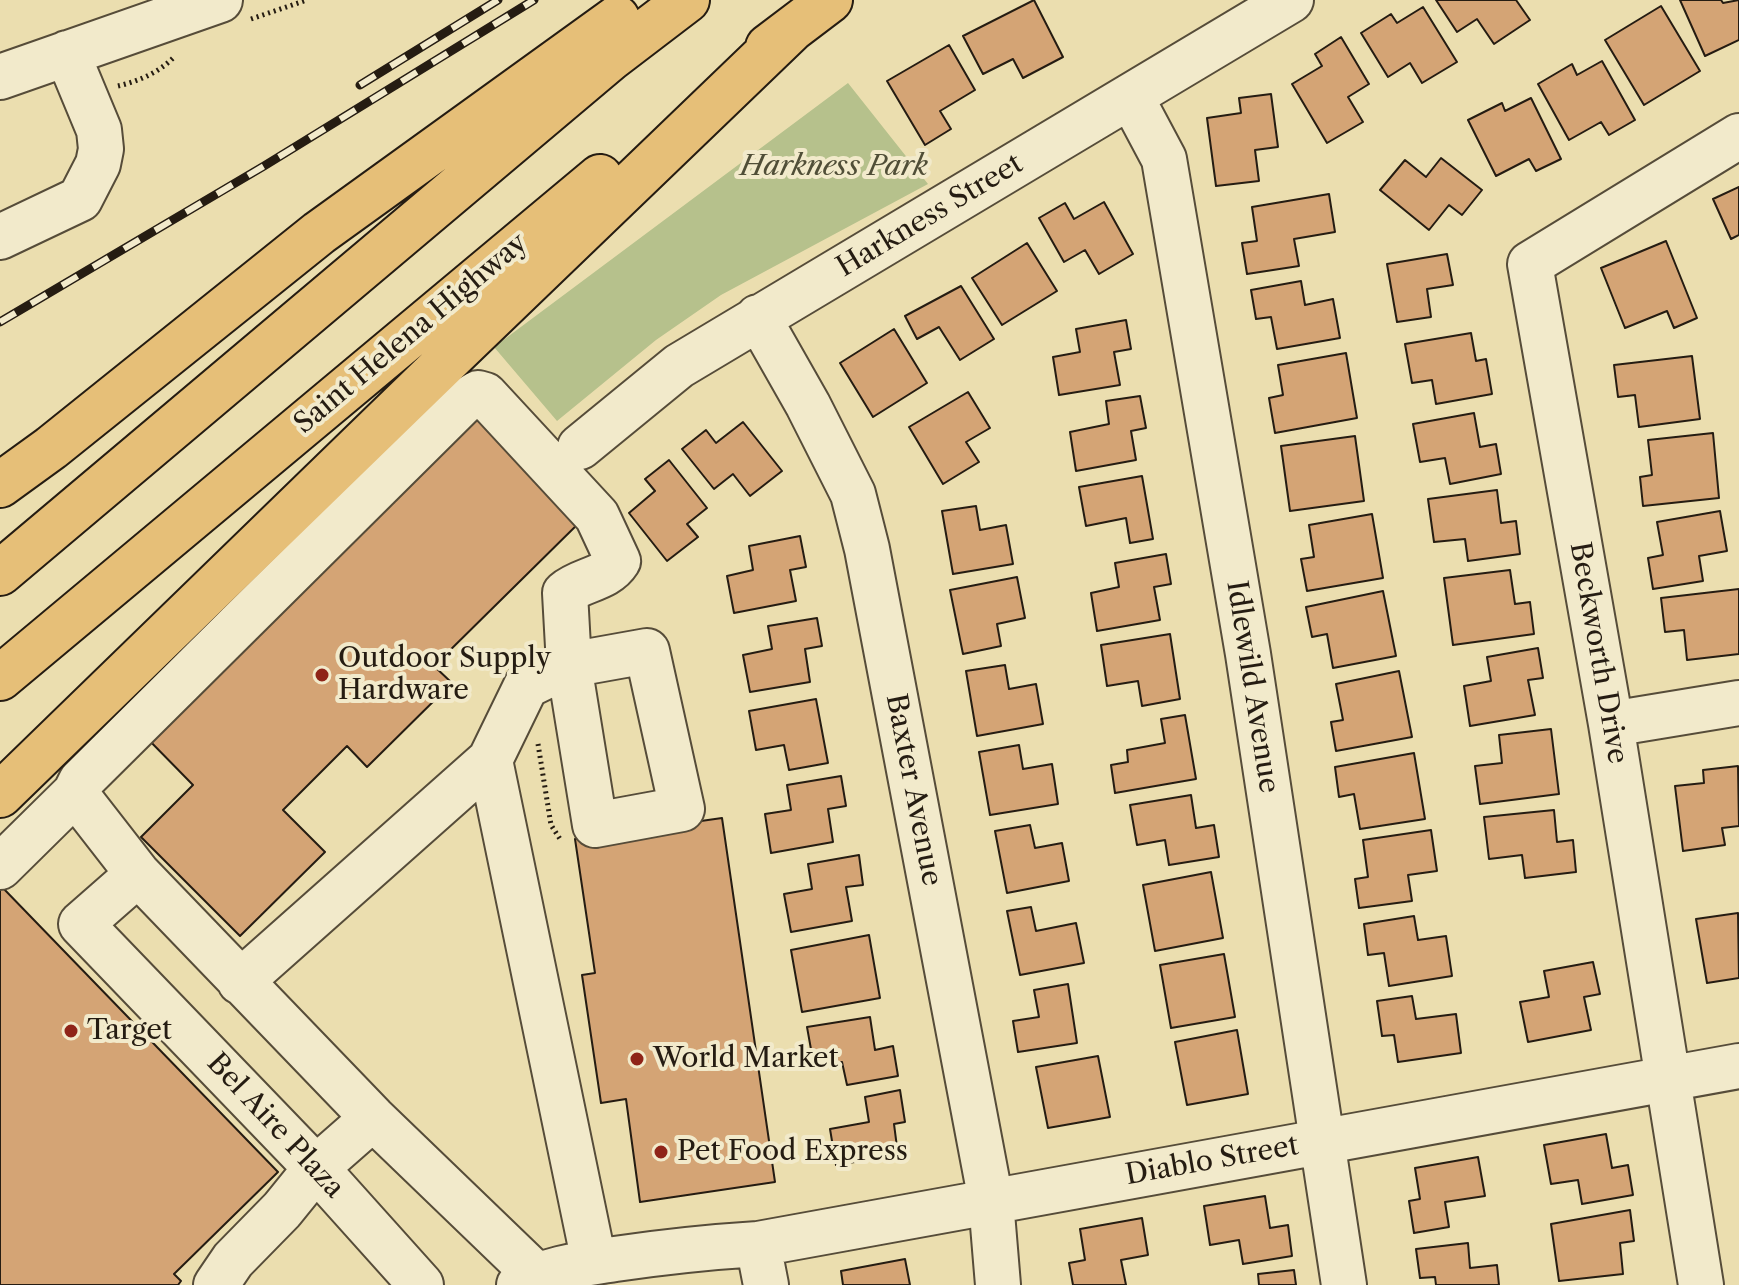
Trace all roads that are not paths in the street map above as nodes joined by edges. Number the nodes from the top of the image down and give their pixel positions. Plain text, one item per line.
1 (642, 0) edge
2 (687, 0) edge
3 (830, 0) edge
4 (1291, 0) edge
5 (207, 9) edge
6 (791, 30) junction
7 (67, 53) junction
8 (0, 77) edge
9 (1131, 97) junction
10 (1739, 136) edge
11 (0, 237) edge
12 (758, 317) junction
13 (580, 447) dead end
14 (0, 485) edge
15 (0, 573) edge
16 (0, 678) edge
17 (1739, 703) edge
18 (1611, 724) junction
19 (490, 760) junction
20 (75, 793) junction
21 (0, 795) edge
22 (0, 867) edge
23 (138, 874) junction
24 (240, 982) junction
25 (1739, 1066) edge
26 (1668, 1079) junction
27 (373, 1118) junction
28 (1322, 1142) junction
29 (316, 1168) junction
30 (991, 1201) junction
31 (594, 1262) junction
32 (762, 1264) edge
33 (528, 1280) edge
34 (216, 1285) edge
35 (421, 1285) edge
36 (998, 1285) edge
37 (1344, 1285) edge
38 (1701, 1285) edge

1 - 14 highway
2 - 15 highway
3 - 6 highway, Saint Helena Highway
4 - 9 street, Harkness Street
5 - 7 street
6 - 16 highway, Saint Helena Highway
6 - 21 highway
7 - 8 street
7 - 11 street
9 - 12 street, Harkness Street
9 - 28 street, Idlewild Avenue
10 - 18 street, Beckworth Drive
12 - 13 street, Harkness Street
12 - 30 street, Baxter Avenue
17 - 18 street
18 - 26 street, Beckworth Drive
19 - 20 street
19 - 24 street
19 - 31 street
20 - 22 street
20 - 23 street
23 - 24 street
23 - 29 street, Bel Aire Plaza
24 - 27 street
25 - 26 street, Diablo Street
26 - 28 street, Diablo Street
26 - 38 street, Beckworth Drive
27 - 29 street
27 - 33 street
28 - 30 street, Diablo Street
28 - 37 street, Idlewild Avenue
29 - 34 street
29 - 35 street, Bel Aire Plaza
30 - 32 street, Diablo Street
30 - 36 street, Baxter Avenue
31 - 32 street, Diablo Street
31 - 33 street

